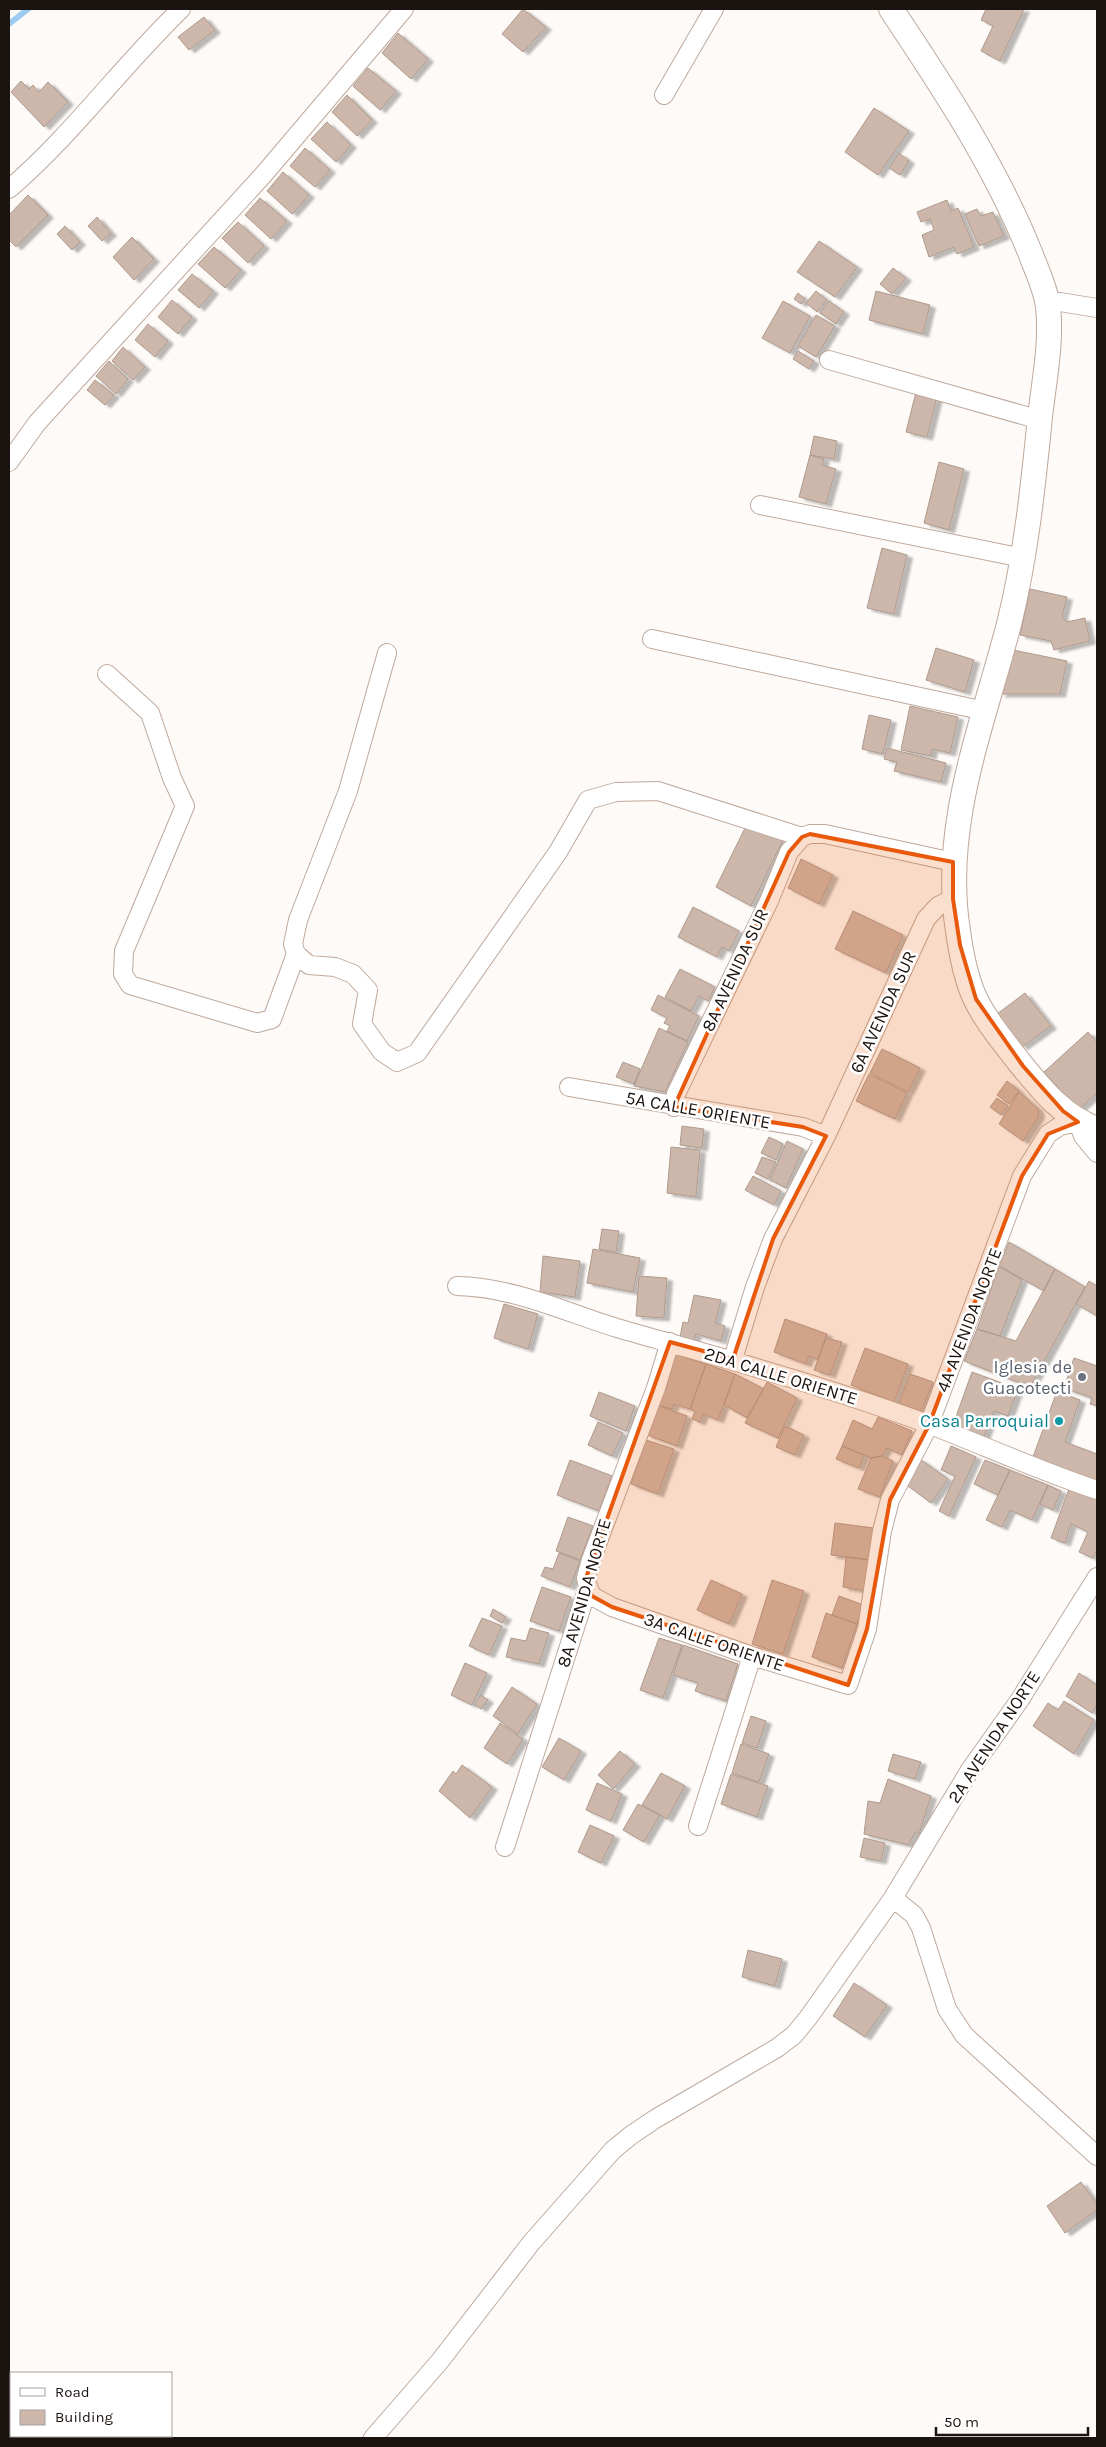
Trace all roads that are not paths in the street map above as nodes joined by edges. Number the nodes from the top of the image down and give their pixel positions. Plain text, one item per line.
1 (181, 9) edge
2 (404, 9) edge
3 (714, 9) edge
4 (891, 9) edge
5 (664, 94) dead end
6 (9, 189) edge
7 (1048, 303) junction
8 (1097, 308) edge
9 (829, 360) dead end
10 (1040, 420) junction
11 (9, 462) edge
12 (760, 505) dead end
13 (1023, 558) junction
14 (652, 639) dead end
15 (387, 653) dead end
16 (107, 674) dead end
17 (985, 711) junction
18 (802, 837) junction
19 (953, 862) junction
20 (953, 899) junction
21 (296, 954) junction
22 (569, 1087) dead end
23 (674, 1106) junction
24 (1088, 1125) edge
25 (826, 1136) junction
26 (1097, 1153) edge
27 (457, 1286) dead end
28 (670, 1342) junction
29 (733, 1360) junction
30 (929, 1425) junction
31 (1097, 1490) edge
32 (1097, 1577) edge
33 (588, 1587) junction
34 (752, 1656) junction
35 (848, 1685) joint
36 (698, 1826) dead end
37 (505, 1847) dead end
38 (892, 1898) junction
39 (1097, 2156) edge
40 (374, 2438) edge

1 - 6 street
2 - 11 street
3 - 5 street
4 - 7 street
7 - 8 street
7 - 10 street
9 - 10 street
10 - 13 street
12 - 13 street
13 - 17 street
14 - 17 street
15 - 21 street
16 - 21 street
17 - 19 street
18 - 19 street
18 - 21 street
18 - 23 street, 8A AVENIDA SUR
19 - 20 street
20 - 24 street
20 - 25 street, 6A AVENIDA SUR
22 - 23 street, 5A CALLE ORIENTE
23 - 25 street, 5A CALLE ORIENTE
24 - 26 street
24 - 30 street, 4A AVENIDA NORTE
25 - 29 street, 6A AVENIDA SUR
27 - 28 street, 2DA CALLE ORIENTE
28 - 29 street, 2DA CALLE ORIENTE
28 - 33 street, 8A AVENIDA NORTE
29 - 30 street, 2DA CALLE ORIENTE
30 - 31 street, 2DA CALLE ORIENTE
30 - 35 street, 4A AVENIDA NORTE
32 - 38 street, 2A AVENIDA NORTE
33 - 34 street, 3A CALLE ORIENTE
33 - 37 street, 8A AVENIDA NORTE
34 - 35 street, 3A CALLE ORIENTE
34 - 36 street
38 - 39 street
38 - 40 street, 2A AVENIDA NORTE

